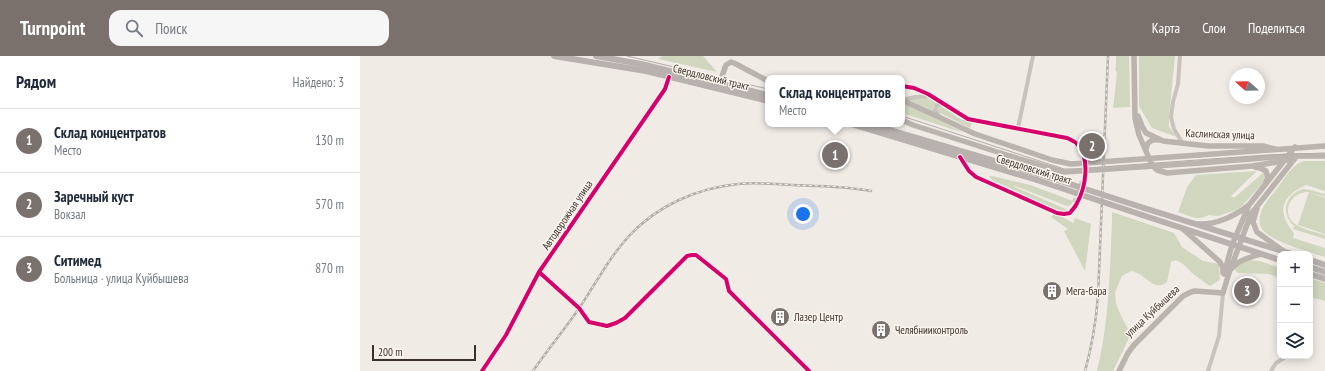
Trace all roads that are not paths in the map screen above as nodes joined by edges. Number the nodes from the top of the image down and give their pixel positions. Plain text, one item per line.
1 (554, 56) edge
2 (596, 56) edge
3 (1033, 56) edge
4 (1134, 56) edge
5 (1180, 56) edge
6 (670, 74) junction
7 (723, 77) junction
8 (765, 80) edge
9 (715, 81) junction
10 (731, 85) junction
11 (908, 86) joint
12 (765, 94) edge
13 (932, 96) junction
14 (905, 99) edge
15 (765, 100) edge
16 (905, 100) edge
17 (905, 101) edge
18 (944, 104) junction
19 (1135, 108) junction
20 (940, 118) junction
21 (905, 121) edge
22 (861, 127) edge
23 (879, 127) edge
24 (1018, 128) junction
25 (1163, 141) junction
26 (1183, 144) junction
27 (1325, 146) edge
28 (1295, 148) junction
29 (1275, 149) junction
30 (1146, 151) junction
31 (1325, 156) edge
32 (960, 157) junction
33 (1296, 157) junction
34 (1286, 159) junction
35 (1252, 166) junction
36 (1038, 177) junction
37 (1083, 182) tunnel mouth
38 (1264, 187) junction
39 (1075, 203) tunnel mouth
40 (1258, 204) junction
41 (1249, 205) junction
42 (1189, 223) junction
43 (1182, 228) junction
44 (1238, 237) junction
45 (1235, 246) junction
46 (1284, 251) joint
47 (1262, 254) junction
48 (1277, 259) edge
49 (1313, 261) edge
50 (1325, 265) edge
51 (1313, 268) edge
52 (539, 272) junction
53 (1229, 272) junction
54 (1325, 272) edge
55 (1313, 275) edge
56 (1224, 278) junction
57 (1325, 279) edge
58 (1222, 292) junction
59 (1282, 359) edge
60 (482, 371) edge
61 (808, 371) edge
62 (1115, 371) edge
63 (1119, 371) edge
64 (1208, 371) edge
65 (1271, 371) edge

1 - 6 main road, Свердловский тракт
2 - 6 main road, Свердловский тракт
3 - 24 street
4 - 19 main road
5 - 26 street
6 - 9 main road, Свердловский тракт
6 - 15 main road, Свердловский тракт
6 - 52 street, Автодорожная улица
7 - 8 main road
7 - 9 main road
7 - 10 main road
9 - 10 main road, Свердловский тракт
10 - 12 main road, Свердловский тракт
11 - 13 street
11 - 14 street
13 - 16 street
13 - 18 street
17 - 20 main road
18 - 20 street
18 - 24 street
19 - 25 main road, Каслинская улица
19 - 30 main road
20 - 29 main road, bridge
21 - 34 main road, bridge
22 - 32 main road, Свердловский тракт
23 - 36 main road, Свердловский тракт
24 - 37 street
25 - 26 main road, Каслинская улица
25 - 30 main road
26 - 29 main road, Каслинская улица
27 - 28 main road
28 - 29 main road
28 - 33 main road
28 - 34 main road
30 - 35 main road
31 - 33 main road
32 - 36 main road, Свердловский тракт
32 - 39 street
33 - 34 main road
33 - 40 main road
34 - 35 main road
34 - 38 main road
35 - 38 main road
36 - 42 main road, Свердловский тракт, bridge
36 - 43 main road, Свердловский тракт, bridge
38 - 41 main road
40 - 44 main road
40 - 46 main road
41 - 42 main road
41 - 44 main road
42 - 44 main road, Свердловский тракт
43 - 45 main road, Свердловский тракт
43 - 56 main road
44 - 45 main road
44 - 46 main road, Свердловский тракт
45 - 47 main road, Свердловский тракт
45 - 53 main road
45 - 56 main road
47 - 48 main road, Свердловский тракт
47 - 53 main road
49 - 50 main road
51 - 54 main road
52 - 60 street, Автодорожная улица
52 - 61 street
53 - 58 main road
55 - 57 main road
56 - 58 main road
58 - 62 main road, улица Куйбышева
58 - 63 main road, улица Куйбышева
58 - 64 street
59 - 65 street

